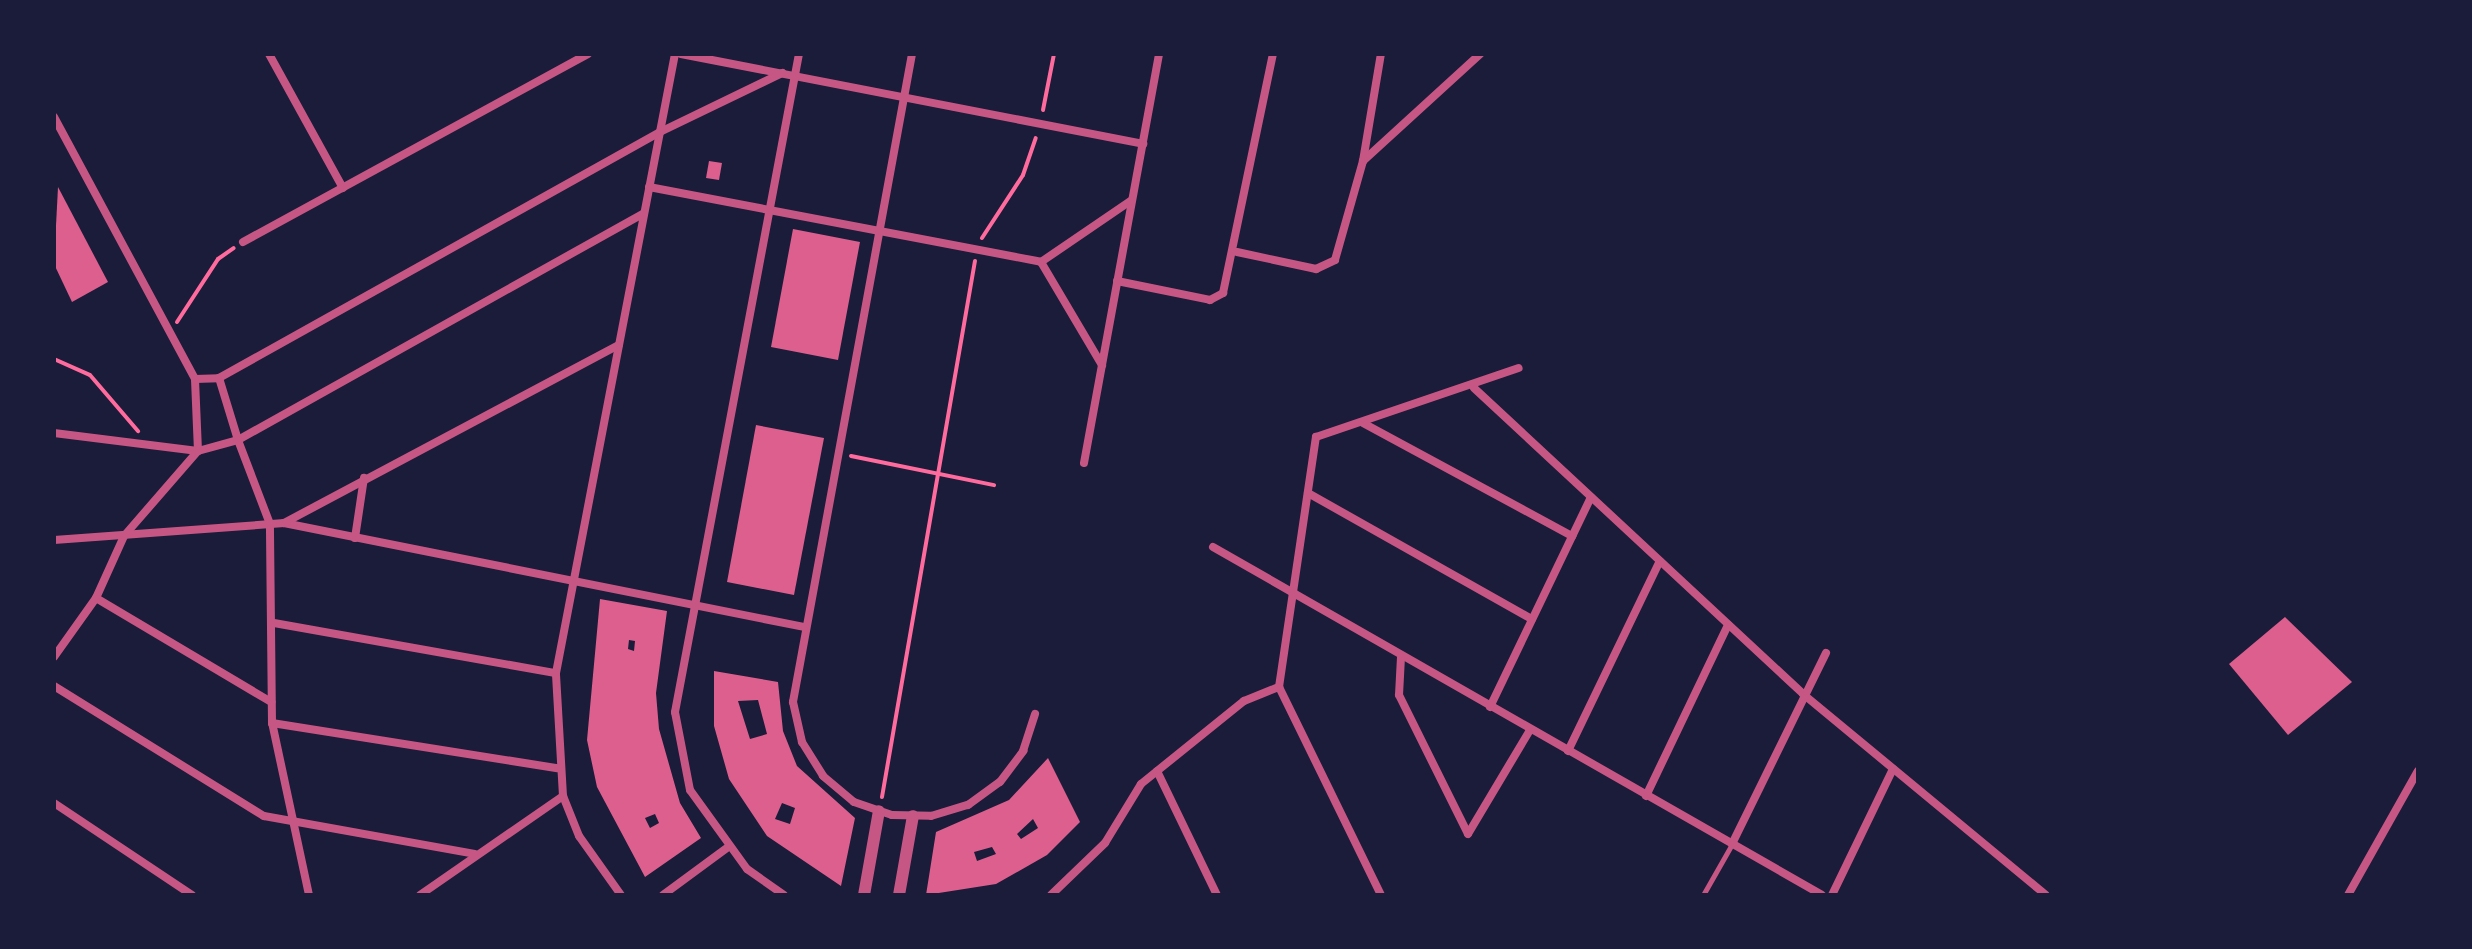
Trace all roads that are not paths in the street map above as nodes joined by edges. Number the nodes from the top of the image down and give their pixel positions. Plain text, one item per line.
1 (588, 54) edge
2 (678, 54) edge
3 (799, 54) edge
4 (912, 54) edge
5 (1159, 54) edge
6 (1273, 54) edge
7 (1381, 54) edge
8 (1480, 54) edge
9 (272, 55) edge
10 (782, 73) junction
11 (795, 75) junction
12 (904, 97) junction
13 (54, 117) edge
14 (660, 132) junction
15 (1143, 144) junction
16 (1363, 161) junction
17 (649, 187) junction
18 (343, 188) junction
19 (1132, 200) junction
20 (767, 210) junction
21 (644, 213) junction
22 (879, 231) junction
23 (243, 242) road end
24 (1237, 252) junction
25 (1041, 262) junction
26 (1117, 281) junction
27 (619, 345) junction
28 (1102, 365) junction
29 (1519, 368) dead end
30 (219, 378) junction
31 (195, 379) junction
32 (1474, 388) junction
33 (1363, 423) junction
34 (54, 433) edge
35 (238, 440) junction
36 (198, 451) junction
37 (1084, 463) dead end
38 (364, 478) junction
39 (1308, 493) junction
40 (1591, 497) junction
41 (284, 523) junction
42 (270, 524) junction
43 (124, 536) junction
44 (1572, 536) junction
45 (355, 538) junction
46 (54, 540) edge
47 (1213, 547) dead end
48 (1660, 561) junction
49 (574, 580) junction
50 (1293, 596) junction
51 (96, 598) junction
52 (690, 605) junction
53 (1532, 619) junction
54 (274, 623) junction
55 (1728, 625) junction
56 (804, 627) junction
57 (1826, 653) dead end
58 (54, 657) edge
59 (1401, 657) junction
60 (556, 673) junction
61 (54, 686) edge
62 (1279, 687) junction
63 (1803, 694) junction
64 (271, 702) junction
65 (1490, 707) junction
66 (1035, 714) dead end
67 (272, 723) junction
68 (1530, 730) junction
69 (1568, 751) junction
70 (557, 768) junction
71 (1893, 769) junction
72 (1157, 771) junction
73 (2418, 771) edge
74 (563, 796) junction
75 (1646, 796) junction
76 (54, 803) edge
77 (879, 811) junction
78 (913, 816) junction
79 (289, 823) junction
80 (1732, 844) junction
81 (728, 847) junction
82 (475, 854) junction
83 (764, 885) junction
84 (192, 895) edge
85 (309, 895) edge
86 (420, 895) edge
87 (621, 895) edge
88 (663, 895) edge
89 (762, 895) edge
90 (784, 895) edge
91 (864, 895) edge
92 (899, 895) edge
93 (1051, 895) edge
94 (1217, 895) edge
95 (1381, 895) edge
96 (1703, 895) edge
97 (1822, 895) edge
98 (1832, 895) edge
99 (2046, 895) edge
100 (2348, 895) edge

1 - 18 street
2 - 10 street
2 - 14 street
3 - 11 street
4 - 12 street
5 - 15 street
6 - 24 street
7 - 16 street
8 - 16 street
9 - 18 street
10 - 11 street
10 - 14 street
11 - 12 street
11 - 20 street
12 - 15 street
12 - 22 street
13 - 31 street
14 - 17 street
14 - 30 street
15 - 19 street
16 - 24 street
17 - 20 street
17 - 21 street
18 - 23 street
19 - 25 street
19 - 26 street
20 - 22 street
20 - 52 street
21 - 27 street
21 - 35 street
22 - 25 street
22 - 56 street
24 - 26 street
25 - 28 street
26 - 28 street
27 - 38 street
27 - 49 street
28 - 37 street
29 - 32 street
30 - 31 street
30 - 35 street
31 - 36 street
32 - 33 street
32 - 40 street
33 - 39 street
33 - 44 street
34 - 36 street
35 - 36 street
35 - 42 street
36 - 43 street
38 - 41 street
38 - 45 street
39 - 50 street
39 - 53 street
40 - 44 street
40 - 48 street
41 - 42 street
41 - 45 street
42 - 43 street
42 - 54 street
43 - 46 street
43 - 51 street
44 - 53 street
45 - 49 street
47 - 50 street
48 - 55 street
48 - 69 street
49 - 52 street
49 - 60 street
50 - 59 street
50 - 62 street
51 - 58 street
51 - 64 street
52 - 56 street
52 - 81 street
53 - 65 street
54 - 60 street
54 - 64 street
55 - 63 street
55 - 75 street
56 - 77 street
57 - 63 street
59 - 65 street
59 - 68 street
60 - 70 street
61 - 79 street
62 - 72 street
62 - 95 street
63 - 71 street
63 - 80 street
64 - 67 street
65 - 68 street
66 - 78 street
67 - 70 street
67 - 79 street
68 - 69 street
69 - 75 street
70 - 74 street
71 - 98 street
71 - 99 street
72 - 93 street
72 - 94 street
73 - 100 street
74 - 82 street
74 - 87 street
75 - 80 street
76 - 84 street
77 - 78 street
77 - 91 street
78 - 92 street
79 - 82 street
79 - 85 street
80 - 96 lane
80 - 97 street
81 - 83 street
81 - 88 street
82 - 86 street
83 - 89 street
83 - 90 street

